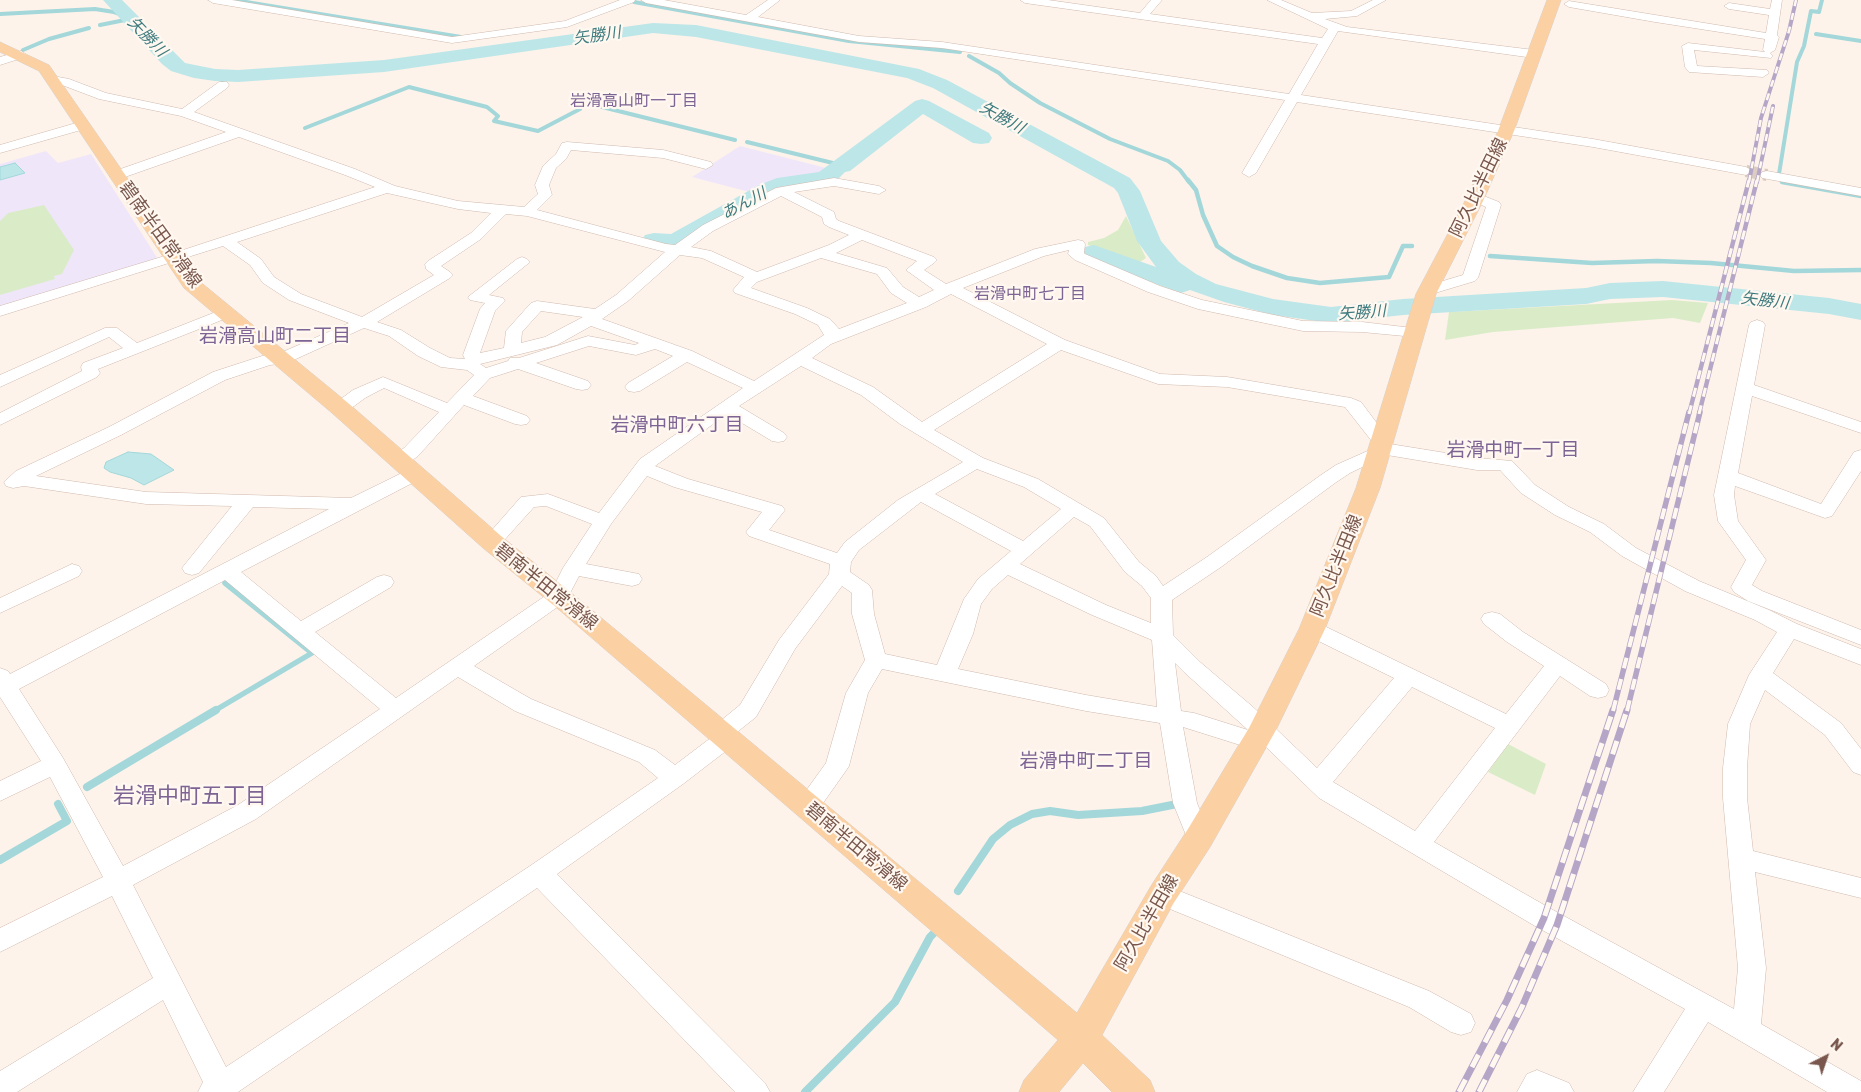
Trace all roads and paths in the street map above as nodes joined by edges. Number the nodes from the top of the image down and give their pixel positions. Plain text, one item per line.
1 (213, 0) edge
2 (630, 0) edge
3 (646, 0) edge
4 (775, 0) edge
5 (1025, 0) edge
6 (1157, 0) edge
7 (1272, 0) edge
8 (1310, 0) edge
9 (1381, 0) edge
10 (1625, 0) edge
11 (1777, 0) edge
12 (1555, 2) edge
13 (1729, 6) dead end
14 (1293, 9) junction
15 (605, 10) junction
16 (1776, 13) junction
17 (1628, 14) junction
18 (1309, 16) junction
19 (1142, 17) junction
20 (748, 19) junction
21 (595, 23) dead end
22 (1334, 28) junction
23 (1773, 37) junction
24 (1326, 42) junction
25 (7, 54) edge
26 (1534, 54) junction
27 (1768, 56) junction
28 (53, 80) junction
29 (223, 85) dead end
30 (1292, 98) junction
31 (184, 113) junction
32 (83, 125) junction
33 (1506, 131) junction
34 (238, 133) junction
35 (0, 149) edge
36 (706, 165) dead end
37 (1746, 171) tunnel mouth
38 (1249, 173) dead end
39 (117, 175) junction
40 (1767, 175) tunnel mouth
41 (387, 188) junction
42 (879, 190) dead end
43 (781, 192) junction
44 (1861, 192) edge
45 (1476, 197) junction
46 (502, 210) junction
47 (527, 212) junction
48 (860, 235) junction
49 (224, 241) junction
50 (678, 249) junction
51 (821, 253) junction
52 (173, 258) junction
53 (522, 262) dead end
54 (754, 278) junction
55 (948, 290) junction
56 (920, 304) junction
57 (1422, 309) junction
58 (0, 311) edge
59 (226, 313) junction
60 (595, 317) junction
61 (363, 323) junction
62 (1757, 325) dead end
63 (833, 336) junction
64 (656, 343) junction
65 (1059, 344) junction
66 (135, 349) junction
67 (686, 355) junction
68 (514, 356) junction
69 (800, 359) junction
70 (281, 360) junction
71 (476, 366) junction
72 (0, 382) edge
73 (582, 385) dead end
74 (634, 387) dead end
75 (754, 387) junction
76 (1745, 388) junction
77 (455, 404) junction
78 (727, 406) junction
79 (340, 408) junction
80 (0, 420) edge
81 (521, 420) dead end
82 (1861, 428) edge
83 (922, 430) junction
84 (778, 437) dead end
85 (1380, 447) junction
86 (1861, 456) edge
87 (976, 462) junction
88 (407, 467) junction
89 (643, 468) junction
90 (1727, 476) junction
91 (4, 481) edge
92 (920, 494) junction
93 (248, 500) junction
94 (354, 504) junction
95 (1073, 508) junction
96 (603, 521) junction
97 (492, 542) junction
98 (1024, 550) junction
99 (1007, 566) junction
100 (192, 568) dead end
101 (573, 568) junction
102 (840, 568) junction
103 (226, 570) junction
104 (72, 571) dead end
105 (632, 580) dead end
106 (384, 582) dead end
107 (559, 596) junction
108 (1161, 597) junction
109 (0, 606) edge
110 (1492, 619) dead end
111 (1312, 629) junction
112 (1789, 629) junction
113 (301, 630) junction
114 (1859, 633) edge
115 (1162, 636) junction
116 (1861, 657) edge
117 (876, 660) junction
118 (1557, 664) junction
119 (459, 667) junction
120 (944, 674) junction
121 (1760, 675) junction
122 (1409, 676) junction
123 (2, 684) edge
124 (1598, 690) dead end
125 (396, 710) junction
126 (1170, 717) junction
127 (1509, 725) junction
128 (724, 736) junction
129 (1259, 736) junction
130 (54, 764) junction
131 (1861, 766) edge
132 (675, 778) junction
133 (1318, 783) junction
134 (0, 792) edge
135 (807, 806) junction
136 (1199, 838) junction
137 (1418, 845) junction
138 (1741, 858) junction
139 (539, 873) junction
140 (118, 881) junction
141 (1861, 888) edge
142 (1162, 895) junction
143 (0, 941) edge
144 (168, 983) junction
145 (1703, 1005) junction
146 (1461, 1023) dead end
147 (1746, 1031) junction
148 (1081, 1038) junction
149 (0, 1087) edge
150 (1133, 1090) edge
151 (219, 1091) edge
152 (755, 1092) edge
153 (1037, 1092) edge
154 (1532, 1092) edge
155 (1559, 1092) edge
156 (1648, 1092) edge
157 (1853, 1092) edge

1 - 15 street
2 - 15 street
3 - 20 street
4 - 20 street
5 - 19 street
6 - 19 street
7 - 14 street
8 - 14 street
9 - 18 street
10 - 17 street
11 - 16 street
12 - 17 street
12 - 26 main road, 阿久比半田線
13 - 16 street
14 - 18 street
15 - 21 street
16 - 23 street
17 - 23 street
18 - 22 street
19 - 24 street
20 - 30 street
22 - 24 street
22 - 26 street
23 - 27 street
24 - 30 street
25 - 28 main road, 碧南半田常滑線
26 - 33 main road, 阿久比半田線
27 - 27 street
28 - 31 street
28 - 32 main road, 碧南半田常滑線
29 - 31 street
30 - 33 street
30 - 38 street
31 - 34 street
32 - 35 street
32 - 39 main road, 碧南半田常滑線
33 - 37 street
33 - 45 main road, 阿久比半田線
34 - 39 street
34 - 41 street
36 - 47 street
39 - 52 main road, 碧南半田常滑線
40 - 44 street
41 - 46 street
41 - 49 street
42 - 43 street
43 - 48 street
43 - 50 street
45 - 57 main road, 阿久比半田線
45 - 57 street
46 - 47 street
46 - 61 street
47 - 50 street
48 - 51 street
48 - 55 street
49 - 52 street
49 - 61 street
50 - 54 street
50 - 60 street
51 - 54 street
51 - 56 street
52 - 58 street
52 - 59 main road, 碧南半田常滑線
53 - 71 street
54 - 63 street
55 - 56 street
55 - 57 street
55 - 65 street
56 - 63 street
57 - 85 main road, 阿久比半田線
59 - 66 street
59 - 70 main road, 碧南半田常滑線
60 - 64 street
60 - 68 street
60 - 68 street
61 - 70 street
61 - 71 street
62 - 76 street
63 - 69 street
64 - 67 street
64 - 68 street
65 - 83 street
65 - 85 street
66 - 72 street
66 - 80 street
67 - 74 street
67 - 75 street
68 - 71 street
68 - 73 street
69 - 75 street
69 - 83 street
70 - 79 main road, 碧南半田常滑線
70 - 91 street
71 - 77 street
75 - 78 street
76 - 82 street
76 - 90 street
77 - 79 street
77 - 81 street
77 - 88 street
78 - 84 street
78 - 89 street
79 - 88 main road, 碧南半田常滑線
83 - 87 street
85 - 108 street
85 - 111 main road, 阿久比半田線
85 - 112 street
86 - 90 street
87 - 92 street
87 - 95 street
88 - 94 street
88 - 97 main road, 碧南半田常滑線
89 - 96 street
89 - 102 street
90 - 114 street
91 - 93 street
92 - 98 street
92 - 102 street
93 - 94 street
93 - 100 street
94 - 103 street
95 - 98 street
95 - 108 street
96 - 97 street
96 - 101 street
97 - 107 main road, 碧南半田常滑線
98 - 99 street
99 - 115 street
99 - 120 street
101 - 105 street
101 - 107 street
102 - 117 street
102 - 128 street
103 - 113 street
103 - 123 street
104 - 109 street
106 - 113 street
107 - 119 street
107 - 128 main road, 碧南半田常滑線
108 - 115 street
110 - 118 street
111 - 122 street
111 - 129 main road, 阿久比半田線
112 - 116 street
112 - 121 street
113 - 125 street
115 - 126 street
115 - 129 street
117 - 120 street
117 - 135 street
118 - 124 street
118 - 127 street
119 - 125 street
119 - 132 street
120 - 126 street
121 - 131 street
121 - 138 street
122 - 127 street
122 - 133 street
123 - 130 street
125 - 140 street
126 - 129 street
126 - 136 street
127 - 137 street
128 - 132 street
128 - 135 main road, 碧南半田常滑線
129 - 133 street
129 - 136 main road, 阿久比半田線
130 - 134 street
130 - 140 street
132 - 139 street
133 - 137 street
135 - 148 main road, 碧南半田常滑線
136 - 142 main road, 阿久比半田線
137 - 145 street
138 - 141 street
138 - 147 street
139 - 151 street
139 - 152 street
140 - 143 street
140 - 144 street
142 - 146 street
142 - 148 main road, 阿久比半田線
144 - 149 street
144 - 151 street
145 - 147 street
145 - 156 street
147 - 157 street
148 - 150 main road, 碧南半田常滑線
148 - 153 main road, 阿久比半田線
154 - 155 street

